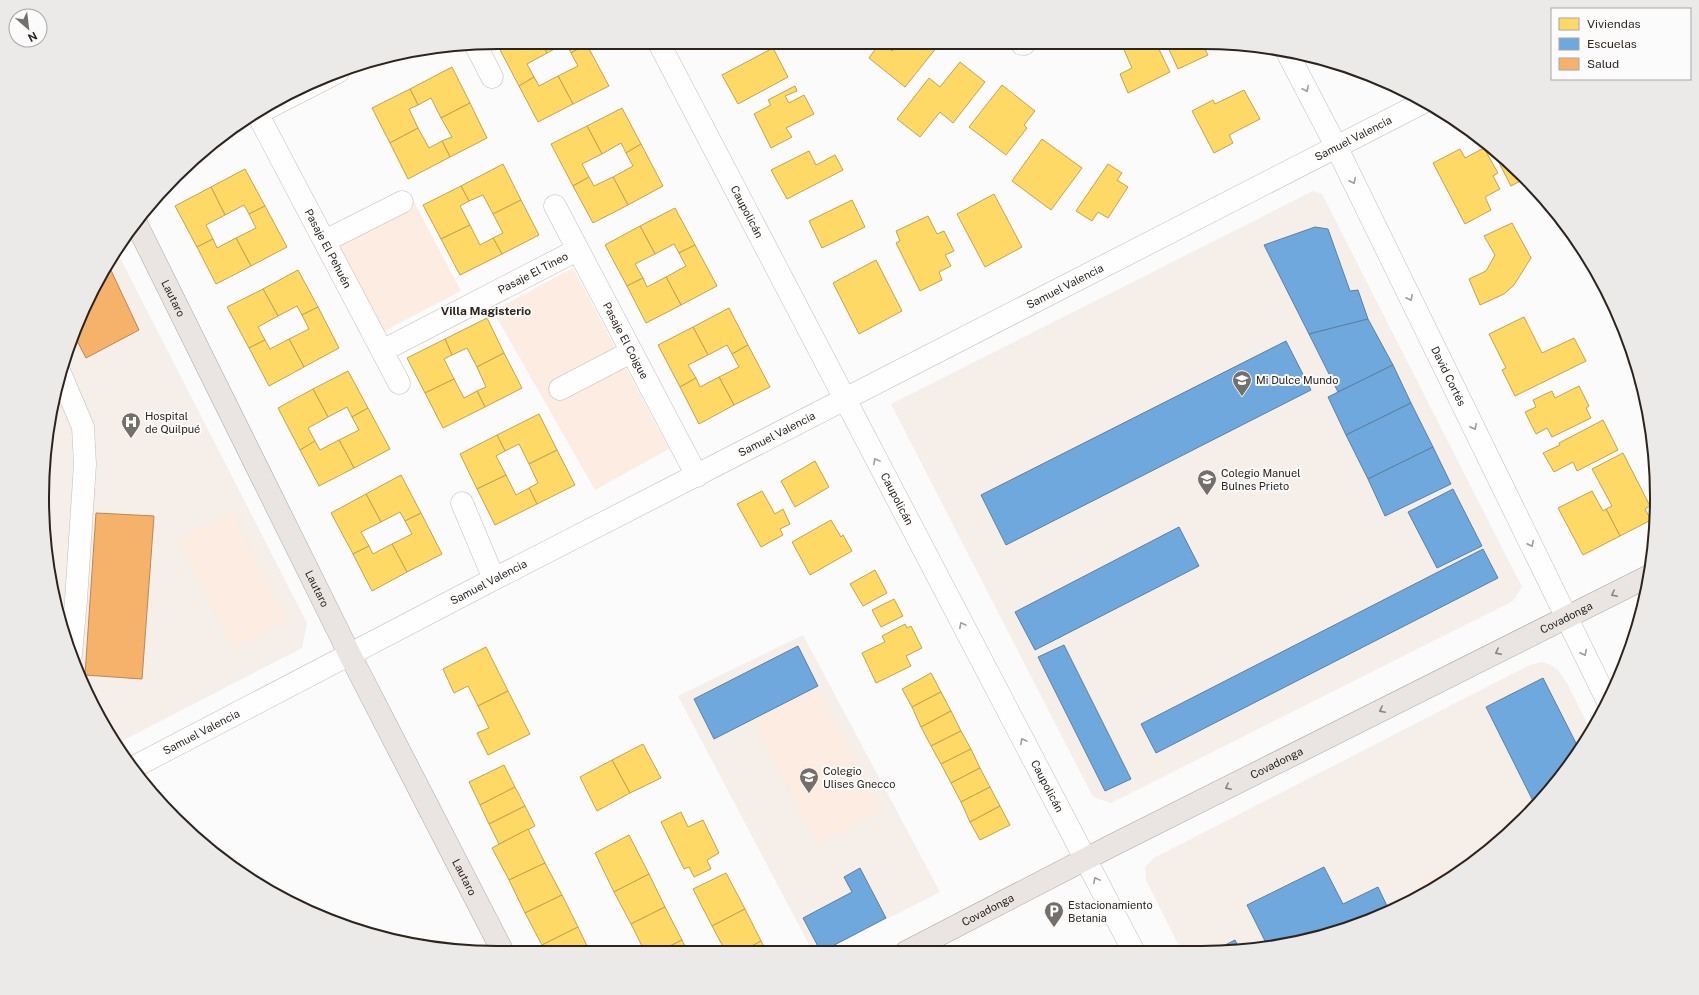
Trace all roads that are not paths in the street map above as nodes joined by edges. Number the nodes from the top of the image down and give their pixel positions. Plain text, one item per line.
1 (662, 49) edge
2 (478, 50) edge
3 (1290, 58) edge
4 (492, 78) dead end
5 (1418, 105) edge
6 (259, 118) edge
7 (1336, 146) junction
8 (402, 202) dead end
9 (555, 206) dead end
10 (139, 229) edge
11 (325, 242) junction
12 (577, 250) junction
13 (382, 350) junction
14 (632, 352) junction
15 (64, 382) edge
16 (399, 383) dead end
17 (560, 389) dead end
18 (844, 400) junction
19 (697, 476) junction
20 (462, 503) dead end
21 (494, 579) junction
22 (1642, 580) edge
23 (1567, 618) junction
24 (72, 640) edge
25 (350, 655) junction
26 (1604, 695) edge
27 (138, 765) edge
28 (1085, 860) junction
29 (500, 946) edge
30 (918, 946) edge
31 (1131, 946) edge

1 - 18 street, Caupolicán
2 - 4 street
3 -> 7 street, David Cortés
5 - 7 street, Samuel Valencia
6 - 11 street, Pasaje El Pehuén
7 - 18 street, Samuel Valencia
7 -> 23 street, David Cortés
8 - 11 street
9 - 12 street, Pasaje El Coigue
10 - 25 main road, Lautaro
11 - 13 street, Pasaje El Pehuén
12 - 13 street, Pasaje El Tineo
12 - 14 street, Pasaje El Coigue
13 - 16 street, Pasaje El Pehuén
14 - 17 street
14 - 19 street, Pasaje El Coigue
15 - 24 street
18 - 19 street, Samuel Valencia
28 -> 18 street, Caupolicán
19 - 21 street, Samuel Valencia
20 - 21 street
21 - 25 street, Samuel Valencia
22 -> 23 main road, Covadonga
23 -> 26 street, David Cortés
23 -> 28 main road, Covadonga
25 - 27 street, Samuel Valencia
25 - 29 main road, Lautaro
28 - 30 main road, Covadonga
31 -> 28 street, Caupolicán

